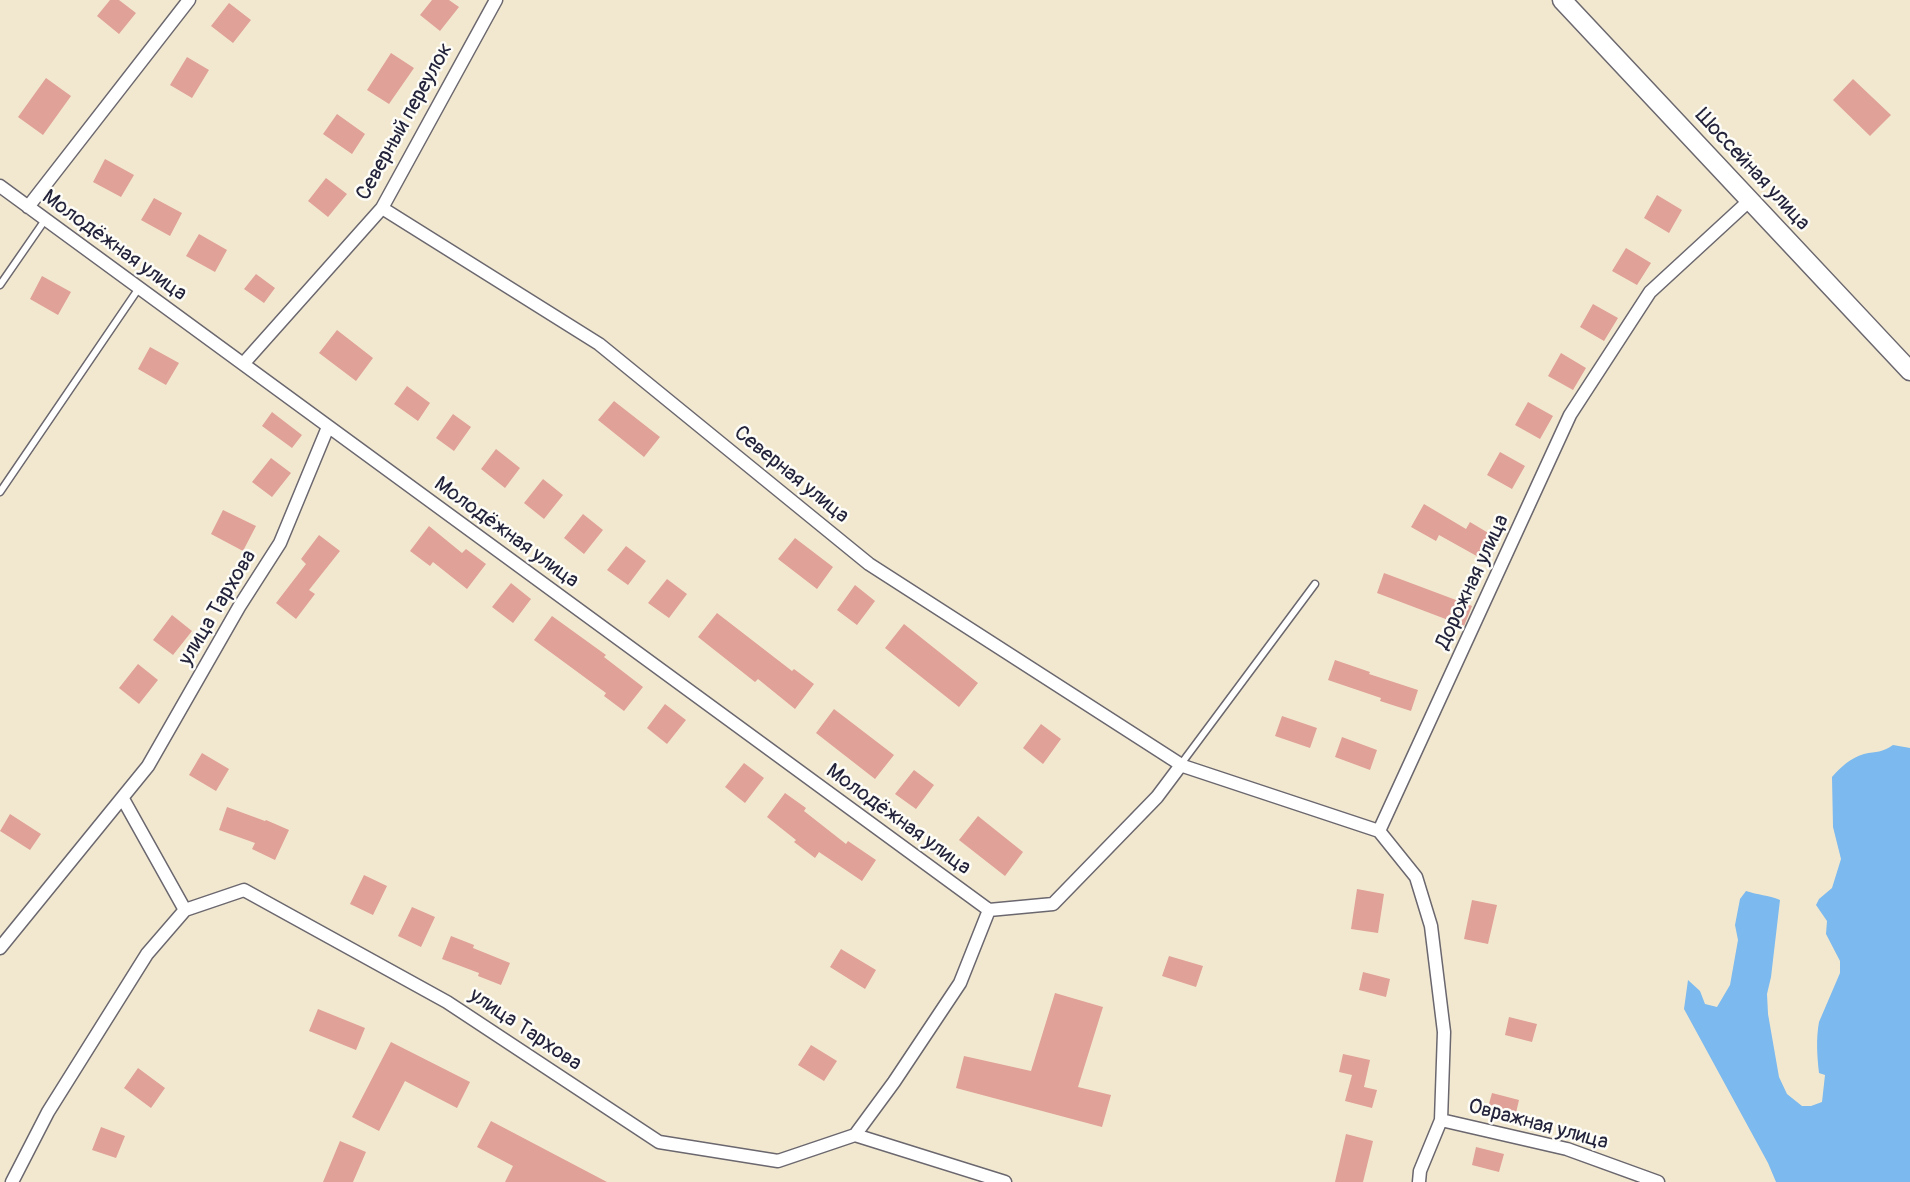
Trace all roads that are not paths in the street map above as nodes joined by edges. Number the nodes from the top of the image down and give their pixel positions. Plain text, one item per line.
1 (189, 0) edge
2 (496, 0) edge
3 (1562, 0) edge
4 (0, 186) edge
5 (1750, 200) junction
6 (28, 207) junction
7 (382, 208) junction
8 (45, 220) junction
9 (0, 285) edge
10 (139, 288) junction
11 (243, 364) junction
12 (1910, 370) edge
13 (328, 427) junction
14 (0, 492) edge
15 (1315, 584) dead end
16 (1181, 765) junction
17 (123, 799) junction
18 (1379, 831) junction
19 (185, 910) junction
20 (989, 910) junction
21 (0, 948) edge
22 (1441, 1120) junction
23 (855, 1135) junction
24 (12, 1182) edge
25 (1005, 1182) edge
26 (1419, 1182) edge
27 (1658, 1182) edge

1 - 6 street
2 - 7 street, Северный переулок
3 - 5 main road, Шоссейная улица
4 - 6 street, Молодёжная улица
5 - 12 main road, Шоссейная улица
5 - 18 street, Дорожная улица
6 - 8 street, Молодёжная улица
7 - 11 street, Северный переулок
7 - 16 street, Северная улица
8 - 9 lane
8 - 10 street, Молодёжная улица
10 - 11 street, Молодёжная улица
10 - 14 lane
11 - 13 street, Молодёжная улица
13 - 17 street, улица Тархова
13 - 20 street, Молодёжная улица
15 - 16 lane
16 - 18 street
16 - 20 street
17 - 19 street
17 - 21 street, улица Тархова
18 - 22 street
19 - 23 street, улица Тархова
19 - 24 street
20 - 23 street
22 - 26 street
22 - 27 street, Овражная улица
23 - 25 street

